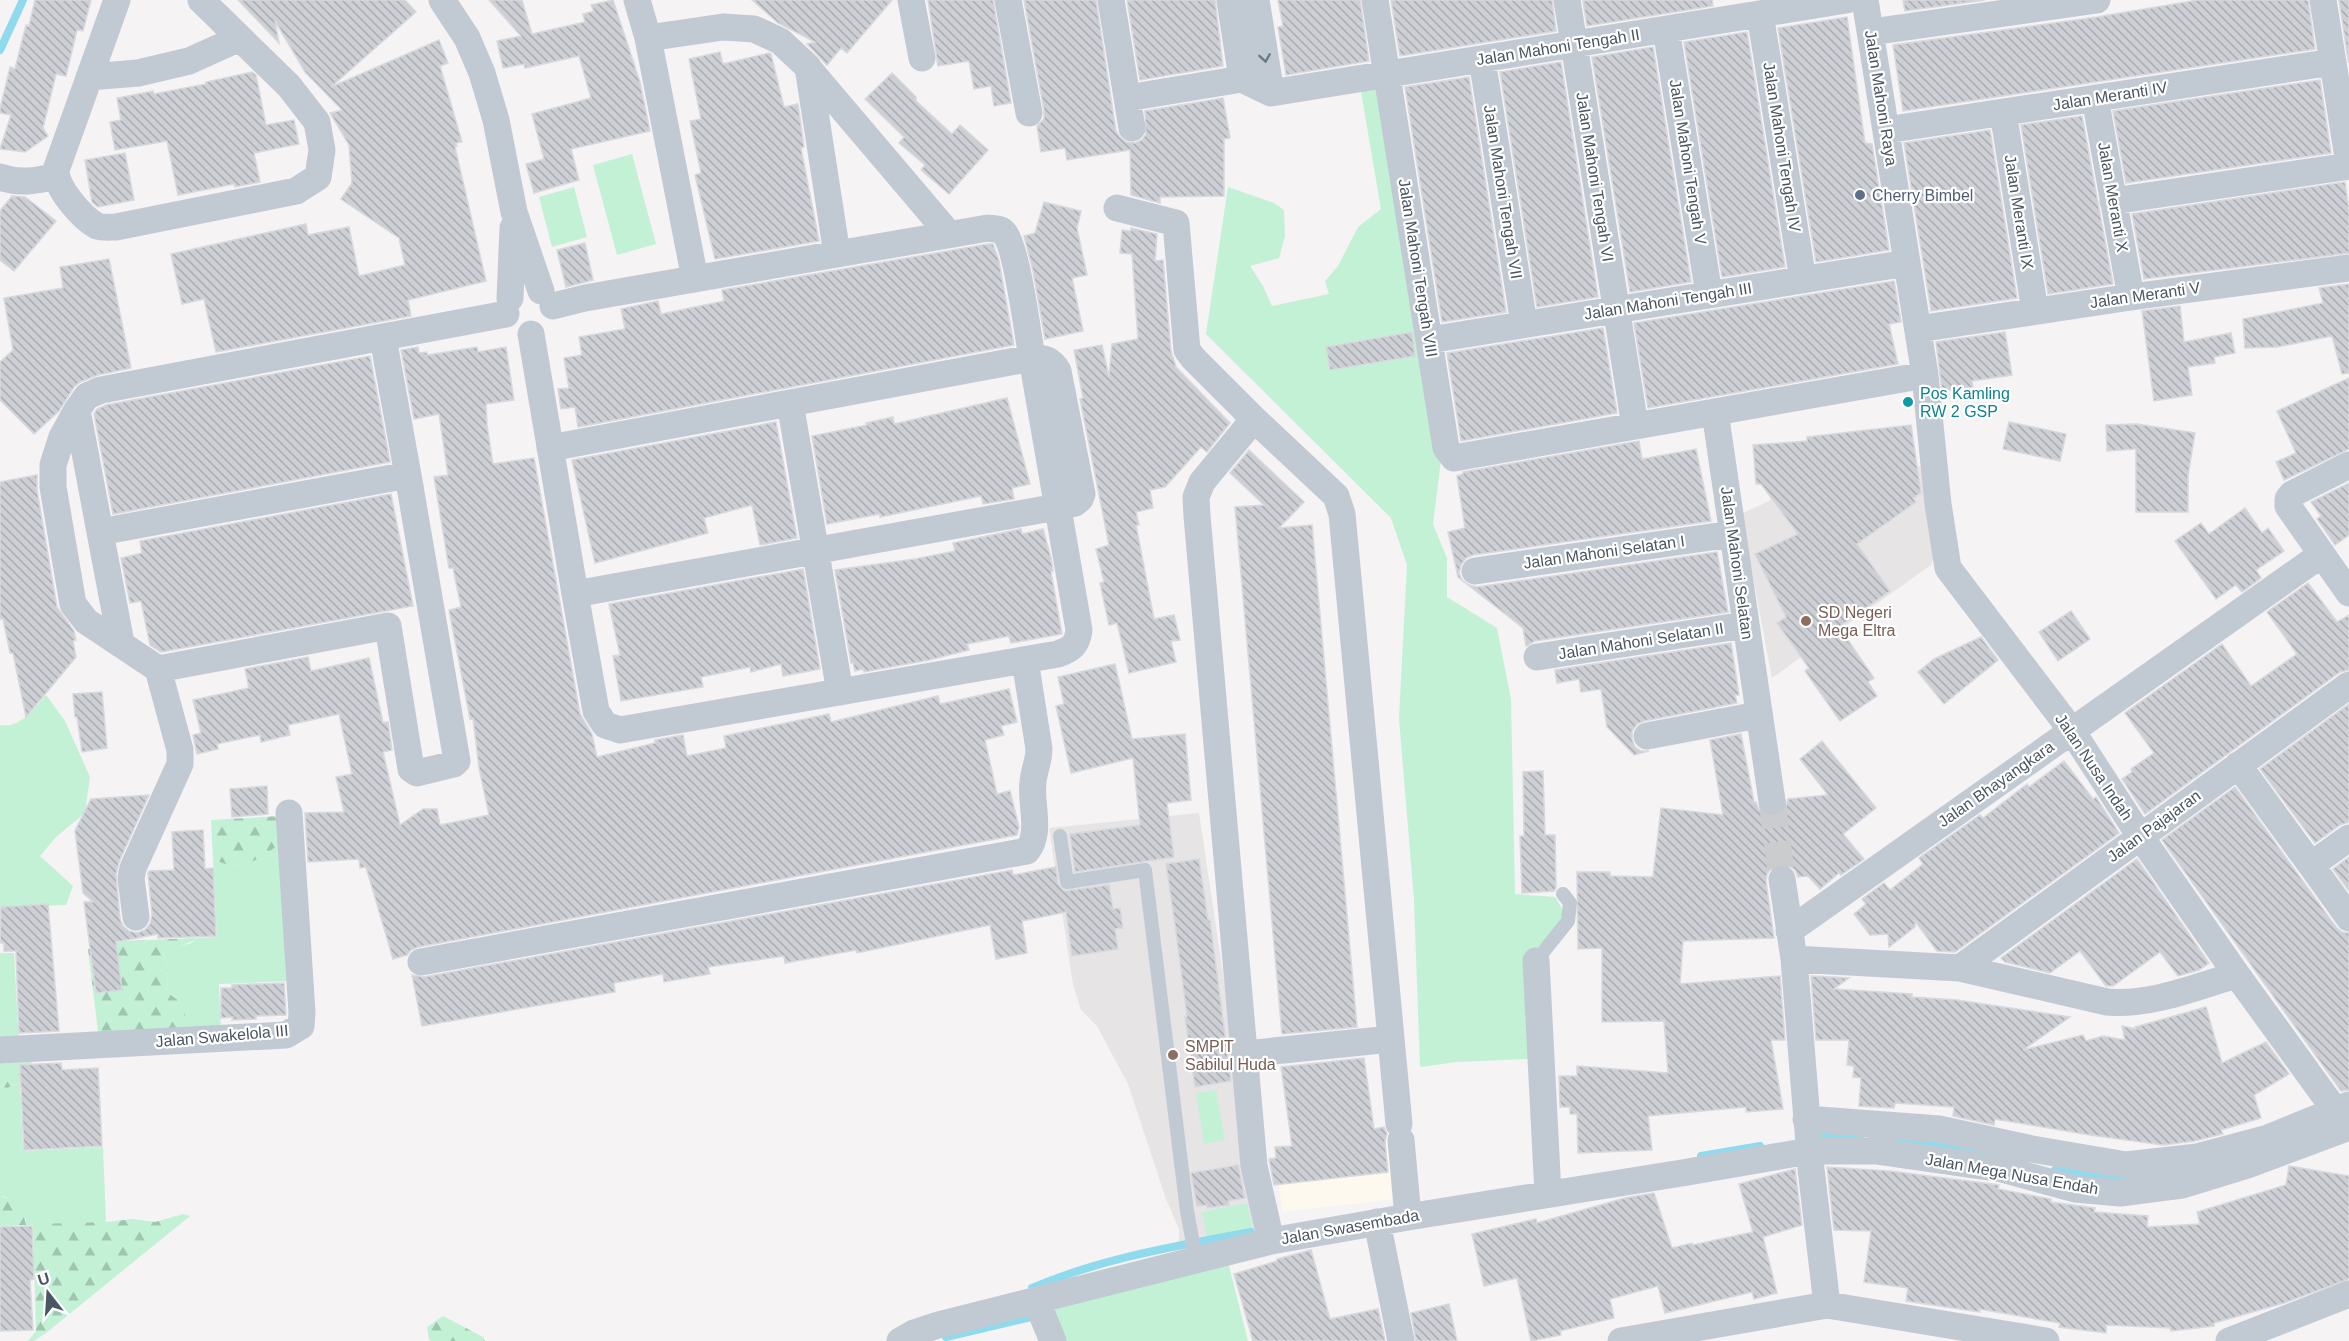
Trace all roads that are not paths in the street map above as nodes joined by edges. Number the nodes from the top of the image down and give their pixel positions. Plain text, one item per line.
1 (117, 0) edge
2 (201, 0) edge
3 (442, 0) edge
4 (637, 0) edge
5 (911, 0) edge
6 (1008, 0) edge
7 (1111, 0) edge
8 (1230, 0) edge
9 (1256, 0) edge
10 (1375, 0) edge
11 (1567, 0) edge
12 (1846, 0) edge
13 (1865, 0) edge
14 (2097, 0) edge
15 (2324, 0) edge
16 (1757, 10) edge
17 (1666, 29) junction
18 (1871, 32) junction
19 (240, 38) junction
20 (648, 38) junction
21 (1574, 44) junction
22 (922, 58) dead end
23 (1482, 59) junction
24 (2333, 62) junction
25 (808, 67) junction
26 (1387, 75) junction
27 (89, 77) junction
28 (1242, 79) junction
29 (1271, 93) junction
30 (1127, 98) junction
31 (2095, 98) junction
32 (2003, 112) junction
33 (1029, 113) dead end
34 (1132, 128) dead end
35 (1886, 130) junction
36 (2349, 165) edge
37 (56, 176) junction
38 (0, 177) edge
39 (2113, 201) junction
40 (1117, 208) dead end
41 (514, 212) junction
42 (949, 234) junction
43 (837, 254) junction
44 (1907, 263) junction
45 (2349, 268) edge
46 (695, 279) junction
47 (1803, 280) junction
48 (1709, 294) junction
49 (2131, 297) junction
50 (547, 298) junction
51 (508, 306) junction
52 (1616, 309) junction
53 (2035, 311) junction
54 (1524, 324) junction
55 (1930, 326) junction
56 (531, 334) junction
57 (383, 338) junction
58 (1429, 340) junction
59 (1032, 358) junction
60 (1924, 375) junction
61 (790, 403) junction
62 (77, 410) junction
63 (1715, 412) junction
64 (1254, 419) junction
65 (1635, 426) junction
66 (550, 448) junction
67 (2349, 465) edge
68 (408, 475) junction
69 (1057, 507) junction
70 (100, 532) junction
71 (1732, 534) junction
72 (816, 550) junction
73 (2322, 555) junction
74 (1475, 571) dead end
75 (2349, 593) edge
76 (575, 594) junction
77 (433, 618) junction
78 (1745, 625) junction
79 (388, 626) junction
80 (121, 643) junction
81 (1537, 657) dead end
82 (1025, 660) junction
83 (158, 669) junction
84 (2349, 685) edge
85 (840, 692) junction
86 (1758, 715) junction
87 (2072, 731) junction
88 (1647, 736) dead end
89 (2238, 765) junction
90 (1772, 801) tunnel mouth
91 (289, 813) dead end
92 (1060, 836) dead end
93 (2140, 836) junction
94 (2349, 838) edge
95 (2311, 865) junction
96 (1782, 879) tunnel mouth
97 (1563, 894) dead end
98 (136, 917) dead end
99 (2349, 918) edge
100 (1789, 931) junction
101 (1794, 959) junction
102 (1536, 961) joint
103 (421, 962) dead end
104 (1960, 968) junction
105 (2237, 975) junction
106 (1391, 1039) junction
107 (0, 1050) edge
108 (1245, 1054) junction
109 (1806, 1119) junction
110 (2346, 1120) edge
111 (1809, 1151) junction
112 (1548, 1194) junction
113 (1408, 1216) junction
114 (1377, 1222) junction
115 (1271, 1241) junction
116 (1196, 1260) junction
117 (2349, 1294) edge
118 (1036, 1300) junction
119 (1827, 1305) junction
120 (1743, 1330) edge
121 (900, 1341) edge
122 (1053, 1341) edge
123 (1401, 1341) edge
124 (1621, 1341) edge
125 (2046, 1341) edge
126 (2229, 1341) edge

1 - 27 street
2 - 19 street
3 - 41 street
4 - 20 street
5 - 22 street
6 - 33 street
7 - 30 street
8 - 28 street
9 -> 29 street
10 - 26 street, Jalan Mahoni Tengah VIII
11 - 21 street, Jalan Mahoni Tengah VI
12 - 16 street, Jalan Mahoni Tengah II
13 - 18 street, Jalan Mahoni Raya
14 - 18 street
15 - 24 street
16 - 17 street, Jalan Mahoni Tengah II
16 - 47 street, Jalan Mahoni Tengah IV
17 - 21 street, Jalan Mahoni Tengah II
17 - 48 street, Jalan Mahoni Tengah V
18 - 35 street, Jalan Mahoni Raya
19 - 27 street
19 - 37 street
20 - 25 street
20 - 46 street
21 - 23 street, Jalan Mahoni Tengah II
21 - 52 street, Jalan Mahoni Tengah VI
23 - 26 street, Jalan Mahoni Tengah II
23 - 54 street, Jalan Mahoni Tengah VII
24 - 31 street, Jalan Meranti IV
24 - 36 street
25 - 42 street
25 - 43 street
26 - 29 street, Jalan Mahoni Tengah II
26 - 58 street, Jalan Mahoni Tengah VIII
27 - 37 street
28 - 29 street
28 - 30 street
30 - 34 street
31 - 32 street, Jalan Meranti IV
31 - 39 street, Jalan Meranti X
32 - 35 street, Jalan Meranti IV
32 - 53 street, Jalan Meranti IX
35 - 44 street, Jalan Mahoni Raya
36 - 39 street
37 - 38 street
39 - 49 street, Jalan Meranti X
40 - 64 street
41 - 50 street
41 - 51 street
42 - 43 street
42 - 59 street
43 - 46 street
44 - 47 street, Jalan Mahoni Tengah III
44 - 55 street, Jalan Mahoni Raya
45 - 49 street, Jalan Meranti V
46 - 50 street
47 - 48 street, Jalan Mahoni Tengah III
48 - 52 street, Jalan Mahoni Tengah III
49 - 53 street, Jalan Meranti V
50 - 51 street
50 - 56 street
51 - 56 street
51 - 57 street
52 - 54 street, Jalan Mahoni Tengah III
52 - 65 street, Jalan Mahoni Tengah VI
53 - 55 street, Jalan Meranti V
54 - 58 street, Jalan Mahoni Tengah III
55 - 60 street, Jalan Mahoni Raya
56 - 66 street
57 - 62 street
57 - 68 street
58 - 65 street, Jalan Mahoni Tengah VIII
59 - 61 street
59 - 69 street
60 - 63 street
60 - 87 street, Jalan Nusa Indah
61 - 66 street
61 - 72 street
62 - 70 street
62 - 80 street
63 - 65 street
63 - 71 street, Jalan Mahoni Selatan
64 - 106 street
64 - 108 street
66 - 76 street
67 - 73 street
68 - 70 street
68 - 77 street
69 - 72 street
69 - 82 street
70 - 80 street
71 - 74 street, Jalan Mahoni Selatan I
71 - 78 street, Jalan Mahoni Selatan
72 - 76 street
72 - 85 street
73 - 75 street
73 - 87 street, Jalan Bhayangkara
76 - 85 street
77 - 79 street
77 - 79 street
78 - 81 street, Jalan Mahoni Selatan II
78 - 86 street, Jalan Mahoni Selatan
79 - 83 street
80 - 83 street
82 - 85 street
82 - 103 street
83 - 98 street
84 - 89 street, Jalan Pajajaran
86 - 88 street
86 - 90 street, Jalan Mahoni Selatan
87 - 93 street, Jalan Nusa Indah
87 - 100 street, Jalan Bhayangkara
89 - 93 street, Jalan Pajajaran
89 - 95 street
91 - 107 street, Jalan Swakelola III
92 - 116 lane
93 - 104 street, Jalan Pajajaran
93 - 105 street, Jalan Nusa Indah
94 - 95 street
95 - 99 street
96 - 100 street
97 - 102 lane
100 - 101 street
101 - 104 street
101 - 109 street
102 - 112 street
104 - 105 street
105 - 110 street, Jalan Nusa Indah
106 - 108 street
106 - 113 street
108 - 115 street
109 - 110 street
109 - 111 street
110 - 111 street, Jalan Mega Nusa Endah
111 - 112 street, Jalan Swasembada
111 - 119 street
112 - 113 street, Jalan Swasembada
113 - 114 street, Jalan Swasembada
114 - 115 street, Jalan Swasembada
114 - 123 street
115 - 116 street, Jalan Swasembada
116 - 118 street, Jalan Swasembada
117 - 126 street
118 - 121 street, Jalan Swasembada
118 - 122 street
119 - 120 street
119 - 125 street
120 - 124 street

